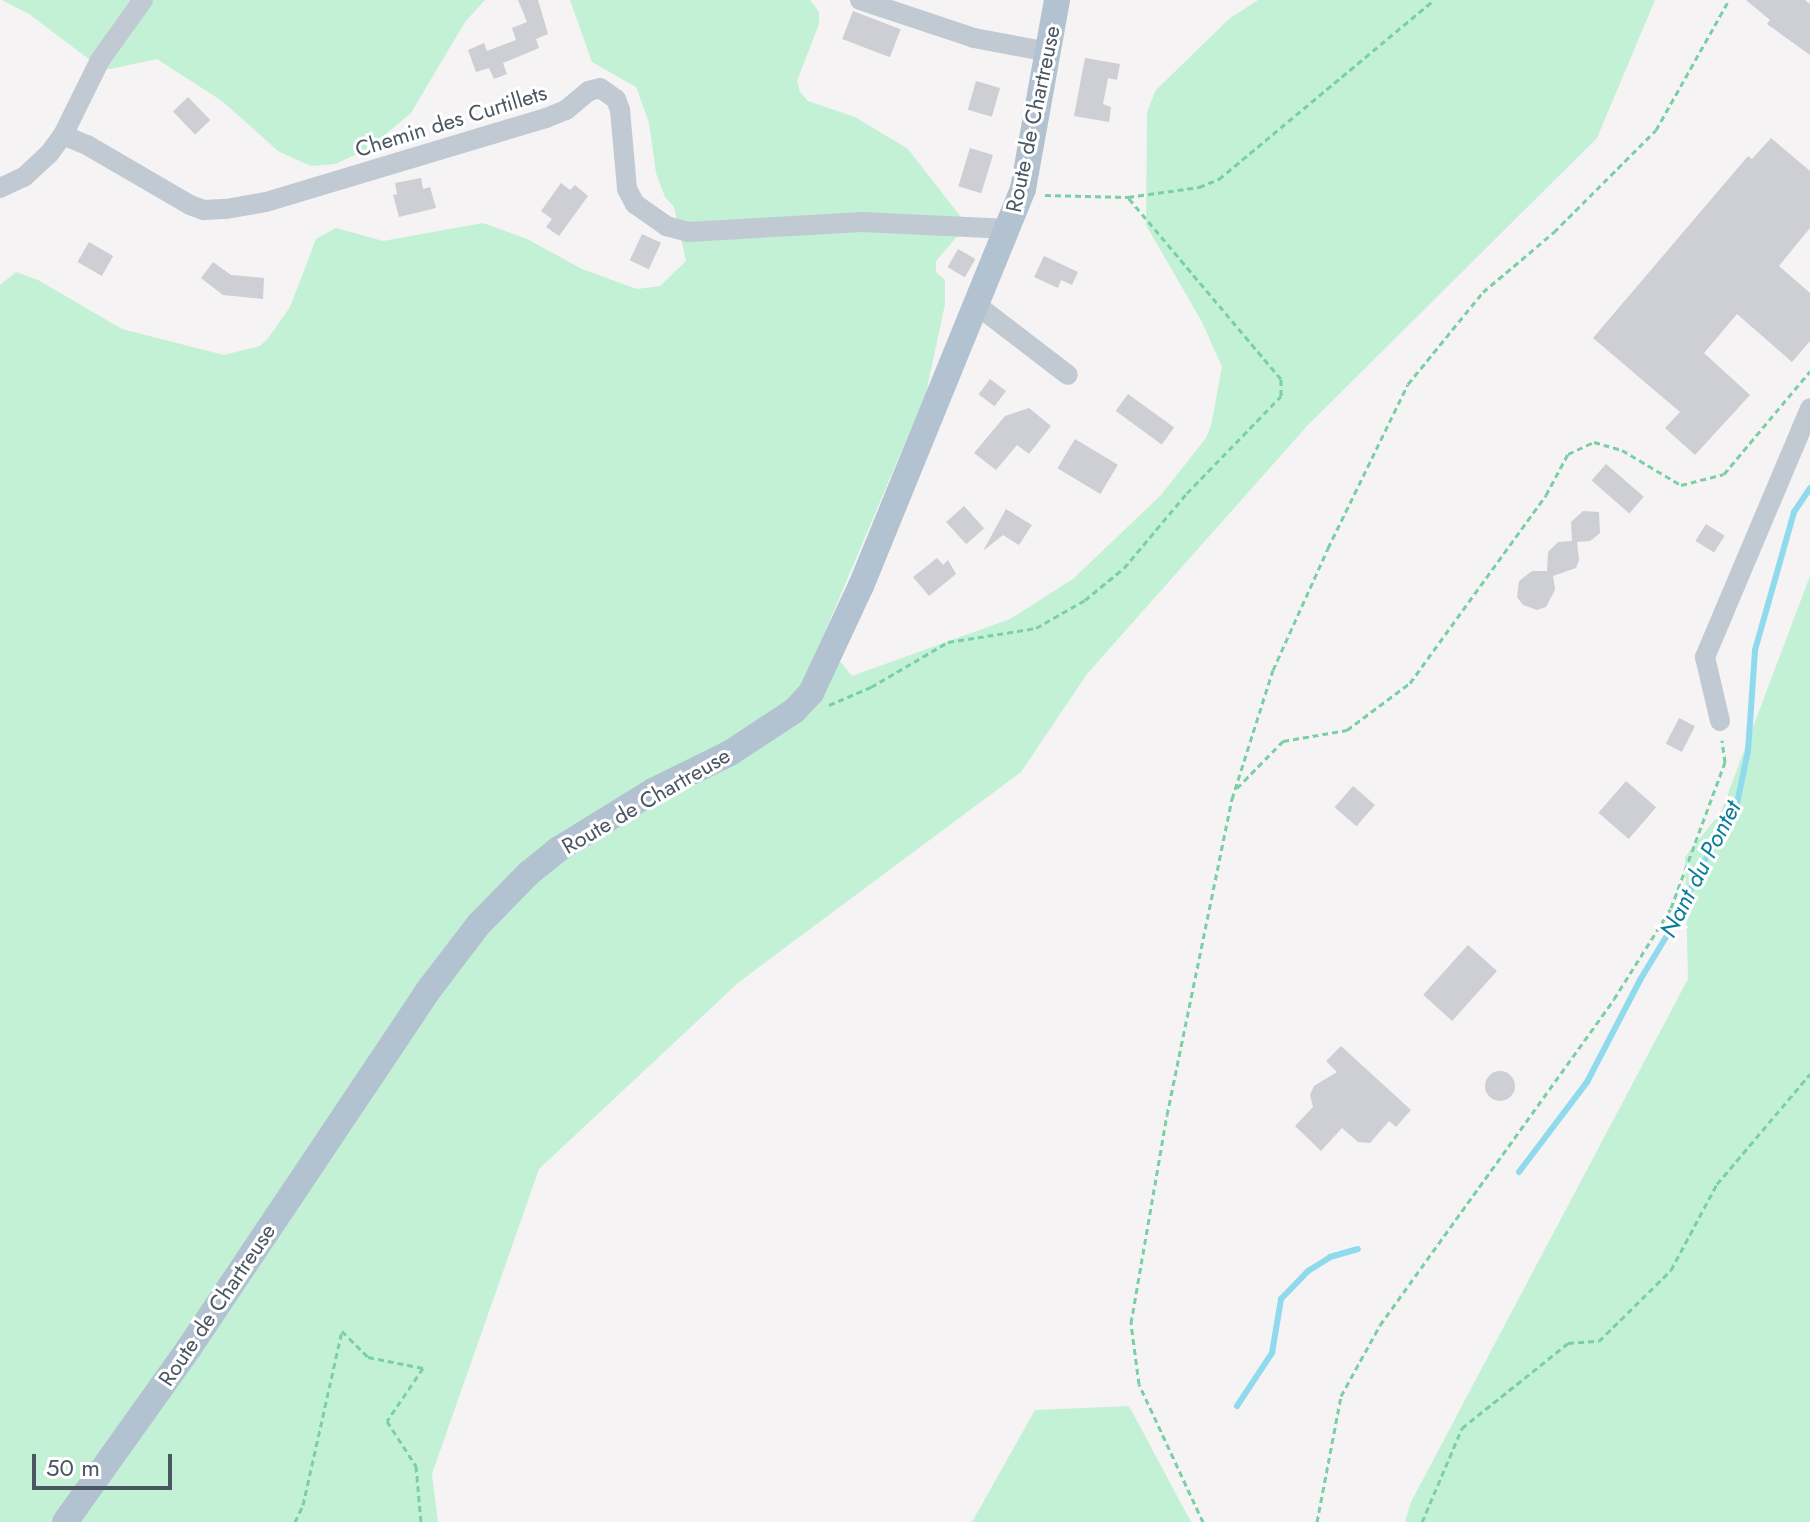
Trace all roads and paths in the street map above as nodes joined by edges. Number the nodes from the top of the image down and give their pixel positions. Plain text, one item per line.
1 (143, 0) edge
2 (860, 0) edge
3 (1057, 0) edge
4 (1434, 0) edge
5 (1729, 0) edge
6 (1049, 52) junction
7 (63, 135) junction
8 (0, 188) edge
9 (1023, 189) junction
10 (1128, 197) junction
11 (1009, 229) junction
12 (978, 306) junction
13 (1810, 371) edge
14 (1068, 375) dead end
15 (1810, 408) edge
16 (794, 711) junction
17 (1720, 721) joint
18 (1234, 790) junction
19 (1810, 1074) edge
20 (65, 1522) edge
21 (295, 1522) edge
22 (421, 1522) edge
23 (1203, 1522) edge
24 (1317, 1522) edge
25 (1422, 1522) edge

1 - 7 street
2 - 6 street
3 - 6 main road, Route de Chartreuse
4 - 10 path
5 - 18 path
6 - 9 main road, Route de Chartreuse
7 - 8 street
7 - 11 street, Chemin des Curtillets
9 - 10 path
9 - 11 main road, Route de Chartreuse
10 - 16 path
11 - 12 main road, Route de Chartreuse
12 - 14 street
12 - 16 main road, Route de Chartreuse
13 - 18 path
15 - 17 street
16 - 20 main road, Route de Chartreuse
17 - 24 path
18 - 23 path
19 - 25 path
21 - 22 path

